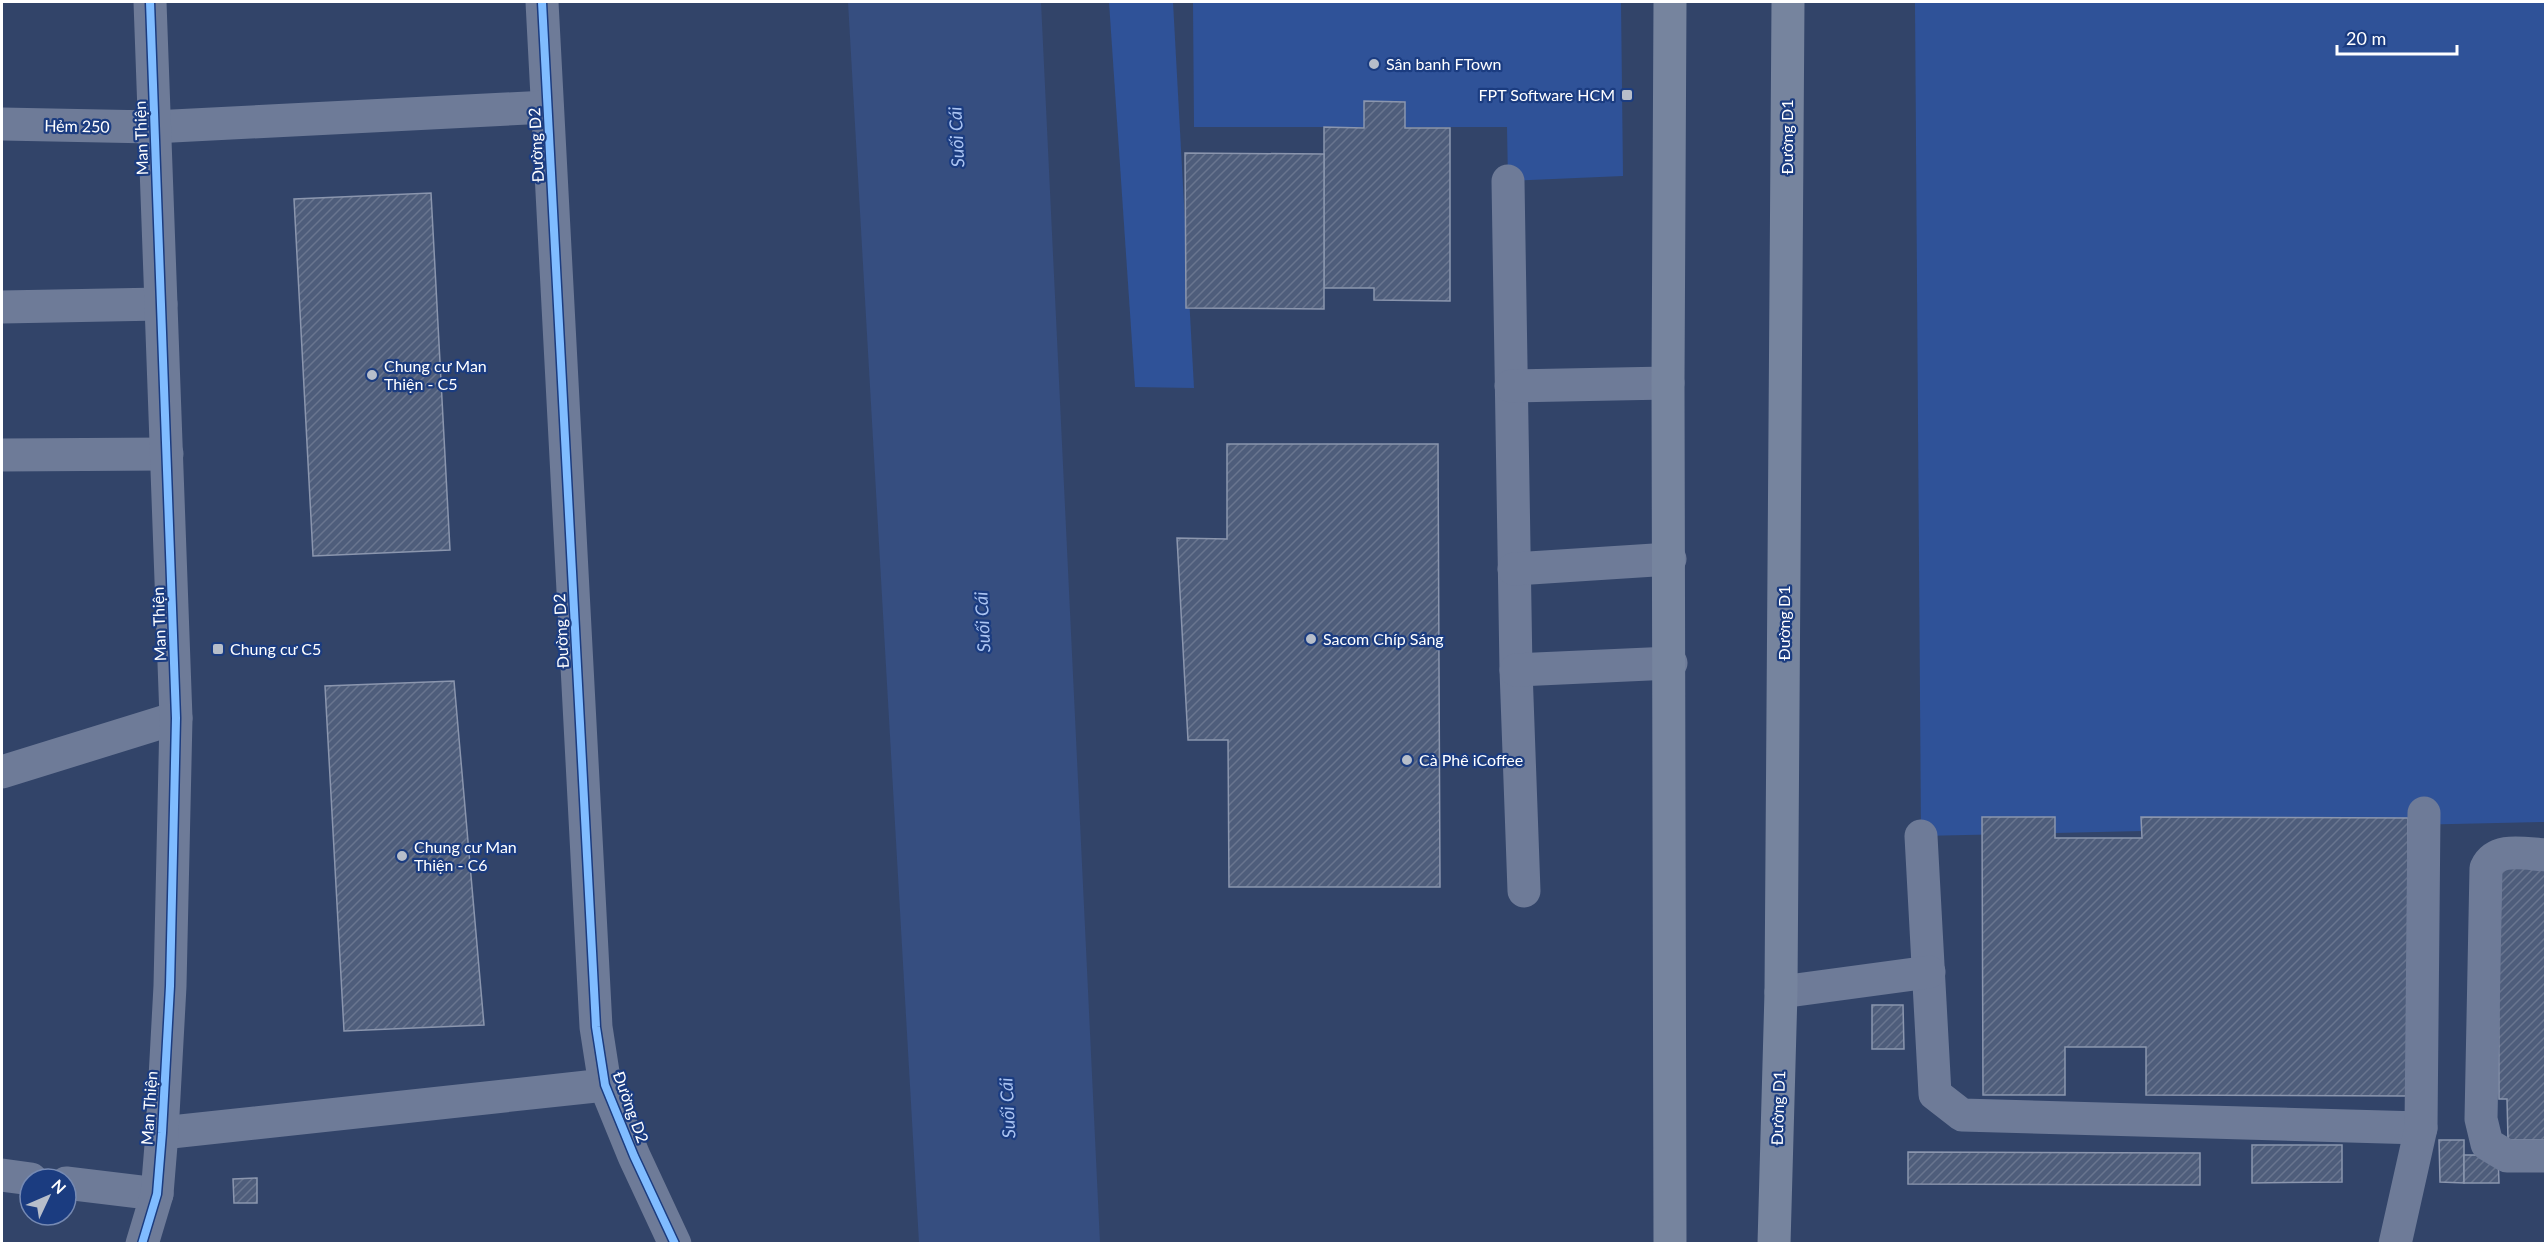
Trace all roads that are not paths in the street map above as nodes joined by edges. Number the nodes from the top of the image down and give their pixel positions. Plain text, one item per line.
1 (150, 2) edge
2 (542, 2) edge
3 (1670, 2) edge
4 (1788, 2) edge
5 (547, 106) junction
6 (2, 124) edge
7 (153, 127) junction
8 (1508, 181) dead end
9 (162, 304) junction
10 (2, 307) edge
11 (1668, 383) junction
12 (1511, 386) junction
13 (167, 454) junction
14 (2, 455) edge
15 (1670, 559) junction
16 (1514, 569) junction
17 (1671, 663) junction
18 (1516, 670) junction
19 (176, 718) junction
20 (2, 772) edge
21 (2424, 813) dead end
22 (1921, 836) dead end
23 (2546, 855) edge
24 (1524, 891) dead end
25 (1929, 972) junction
26 (1781, 992) junction
27 (605, 1085) junction
28 (2421, 1128) junction
29 (162, 1132) junction
30 (2546, 1156) edge
31 (2, 1175) edge
32 (18, 1177) edge
33 (78, 1184) edge
34 (157, 1194) junction
35 (1668, 1236) edge
36 (142, 1244) edge
37 (675, 1244) edge
38 (1774, 1244) edge
39 (2395, 1244) edge

1 - 7 street, Man Thiện
2 - 5 street, Đường D2
3 - 11 main road
4 - 26 main road, Đường D1
5 - 7 street, Hẻm 250
5 - 27 street, Đường D2
6 - 7 street, Hẻm 250
7 - 9 street, Man Thiện
8 - 12 street
9 - 10 street
9 - 13 street, Man Thiện
11 - 12 street
11 - 15 main road
12 - 16 street
13 - 14 street
13 - 19 street, Man Thiện
15 - 16 street
15 - 17 main road
16 - 18 street
17 - 18 street
17 - 35 main road
18 - 24 street
19 - 20 street
19 - 29 street, Man Thiện
21 - 28 street
22 - 25 street
23 - 30 street
25 - 26 street
25 - 28 street
26 - 38 main road, Đường D1
27 - 29 street
27 - 37 street, Đường D2
28 - 39 street
29 - 34 street, Man Thiện
31 - 32 street
33 - 34 street
34 - 36 street, Man Thiện

